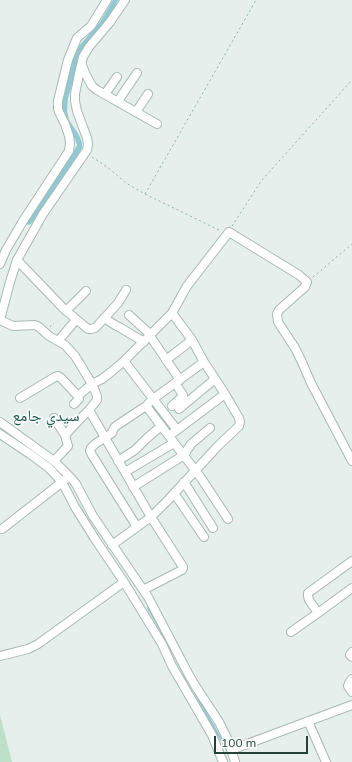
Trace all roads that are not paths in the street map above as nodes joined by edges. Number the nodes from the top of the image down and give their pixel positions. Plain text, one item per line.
1 (107, 0) edge
2 (125, 0) edge
3 (82, 64) junction
4 (137, 73) dead end
5 (117, 77) dead end
6 (105, 94) junction
7 (148, 94) dead end
8 (118, 102) junction
9 (136, 112) junction
10 (156, 124) dead end
11 (23, 221) junction
12 (35, 229) junction
13 (3, 247) edge
14 (17, 260) junction
15 (0, 264) edge
16 (126, 290) dead end
17 (86, 291) dead end
18 (66, 311) junction
19 (172, 313) junction
20 (129, 314) dead end
21 (104, 318) junction
22 (0, 320) edge
23 (76, 320) junction
24 (150, 335) junction
25 (192, 340) junction
26 (58, 341) junction
27 (144, 342) junction
28 (166, 360) junction
29 (124, 361) junction
30 (204, 362) junction
31 (215, 379) junction
32 (177, 382) junction
33 (92, 384) junction
34 (225, 394) junction
35 (78, 396) junction
36 (20, 398) dead end
37 (153, 399) junction
38 (74, 404) dead end
39 (146, 406) junction
40 (89, 410) junction
41 (54, 418) dead end
42 (0, 422) edge
43 (161, 426) junction
44 (210, 428) dead end
45 (177, 430) junction
46 (0, 434) edge
47 (65, 435) junction
48 (169, 436) junction
49 (105, 438) junction
50 (174, 443) junction
51 (184, 455) junction
52 (54, 461) junction
53 (118, 461) junction
54 (352, 461) edge
55 (195, 470) junction
56 (125, 472) junction
57 (70, 477) junction
58 (62, 482) junction
59 (184, 482) junction
60 (133, 486) junction
61 (174, 493) junction
62 (151, 517) junction
63 (228, 519) dead end
64 (136, 527) junction
65 (213, 528) dead end
66 (2, 529) dead end
67 (204, 536) dead end
68 (112, 544) junction
69 (352, 561) edge
70 (124, 582) junction
71 (352, 588) edge
72 (143, 590) junction
73 (318, 613) junction
74 (291, 632) dead end
75 (352, 652) edge
76 (0, 656) edge
77 (352, 657) edge
78 (352, 679) edge
79 (352, 692) edge
80 (352, 705) edge
81 (308, 721) junction
82 (231, 750) junction
83 (223, 762) edge
84 (235, 762) edge
85 (326, 762) edge

1 - 11 street
2 - 3 street
3 - 6 street
3 - 12 street
4 - 8 street
5 - 6 street
6 - 8 street
7 - 9 street
8 - 9 street
9 - 10 street
11 - 12 street
11 - 13 street
12 - 14 street
13 - 15 street
14 - 18 street
14 - 22 street
16 - 21 street
17 - 18 street
18 - 23 street
19 - 24 street
19 - 25 street
19 - 54 street
20 - 24 street
21 - 23 street
21 - 27 street
22 - 26 street
23 - 26 street
24 - 27 street
24 - 28 street
25 - 28 street
25 - 30 street
26 - 33 street
27 - 29 street
28 - 32 street
29 - 33 street
29 - 37 street
30 - 31 street
30 - 32 street
31 - 32 street
31 - 34 street
32 - 37 street
33 - 35 street
33 - 40 street
34 - 45 street
34 - 55 street
35 - 36 street
35 - 38 street
37 - 39 street
37 - 45 street
39 - 43 street
39 - 49 street
40 - 47 street
40 - 49 street
41 - 47 street
42 - 52 street
43 - 48 street
43 - 53 street
44 - 51 street
45 - 48 street
46 - 58 street
47 - 52 street
48 - 50 street
49 - 53 street
49 - 64 street
50 - 51 street
50 - 56 street
51 - 55 street
51 - 60 street
52 - 57 street
53 - 56 street
55 - 59 street
55 - 63 street
56 - 60 street
57 - 58 street
57 - 68 street
58 - 66 street
58 - 70 street
59 - 61 street
59 - 65 street
60 - 62 street
61 - 62 street
61 - 67 street
62 - 64 street
62 - 72 street
64 - 68 street
68 - 72 street
69 - 73 street
70 - 76 street
70 - 83 street
71 - 73 street
72 - 82 street
73 - 74 street
75 - 77 street
78 - 79 street
80 - 81 street
81 - 82 street
81 - 85 street
82 - 84 street

